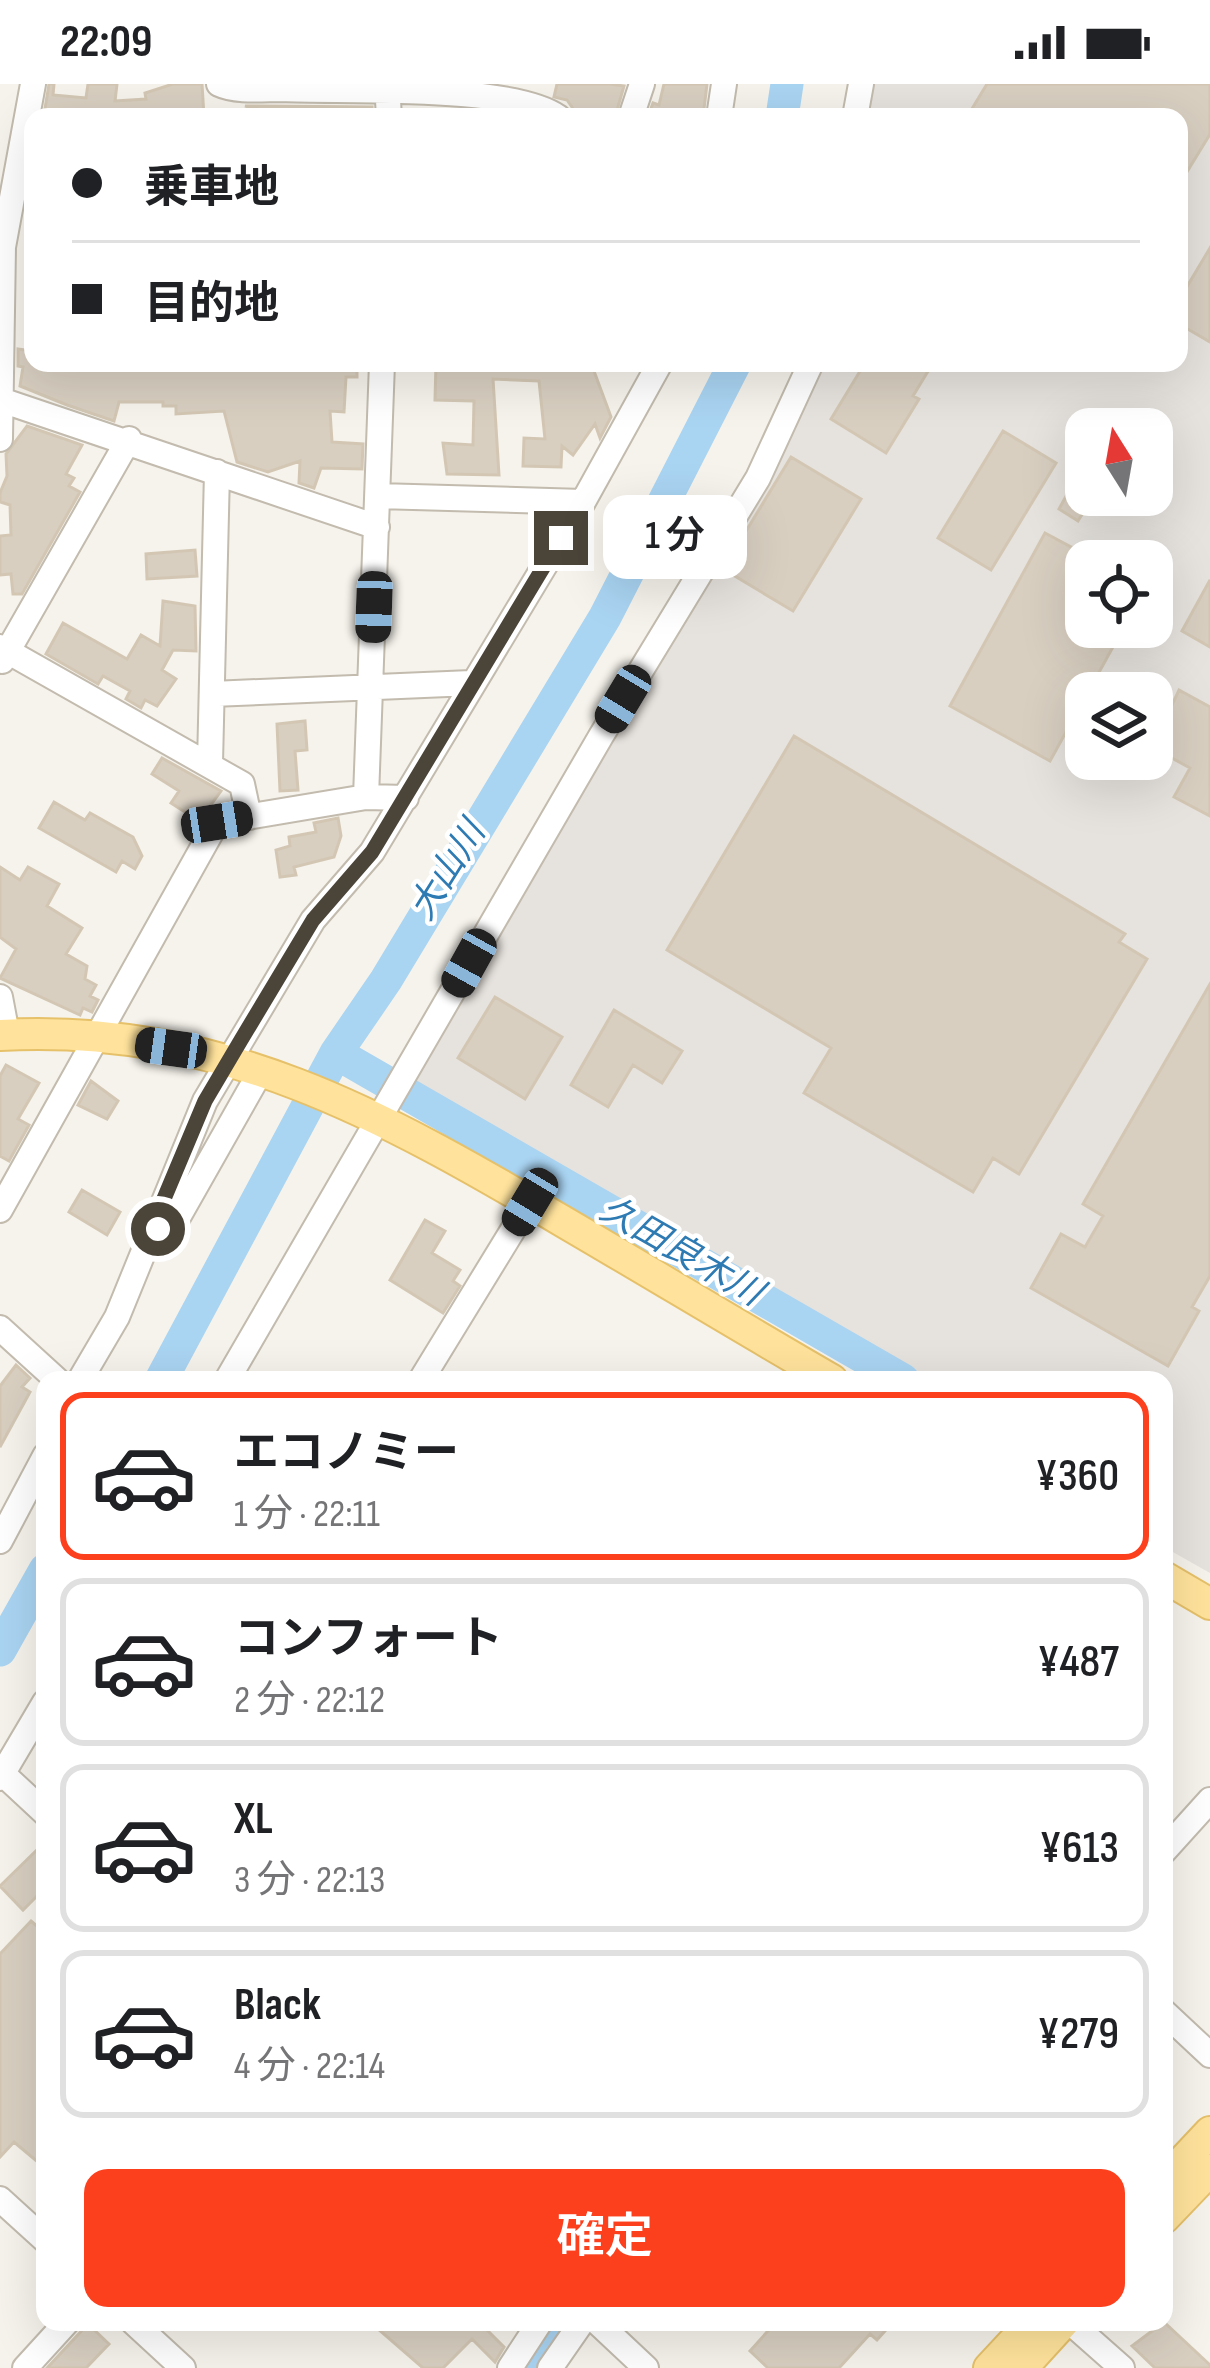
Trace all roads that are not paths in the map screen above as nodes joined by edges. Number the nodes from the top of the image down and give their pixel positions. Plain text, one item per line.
1 (219, 84) edge
2 (388, 86) edge
3 (547, 108) edge
4 (24, 133) edge
5 (1, 366) edge
6 (382, 372) edge
7 (655, 372) edge
8 (807, 372) edge
9 (4, 401) junction
10 (129, 439) junction
11 (0, 440) edge
12 (217, 472) junction
13 (378, 496) junction
14 (584, 502) junction
15 (377, 527) junction
16 (3, 655) edge
17 (471, 683) junction
18 (370, 687) junction
19 (212, 694) junction
20 (210, 763) junction
21 (366, 797) junction
22 (406, 798) junction
23 (249, 817) junction
24 (0, 997) edge
25 (3, 1034) edge
26 (93, 1037) junction
27 (229, 1061) junction
28 (265, 1070) junction
29 (386, 1100) junction
30 (530, 1202) junction
31 (0, 1210) edge
32 (153, 1225) junction
33 (0, 1328) edge
34 (47, 1371) edge
35 (86, 1371) edge
36 (232, 1371) edge
37 (427, 1371) edge
38 (806, 1371) edge
39 (36, 1473) edge
40 (0, 1541) edge
41 (1173, 1582) edge
42 (1210, 1604) edge
43 (36, 1717) edge
44 (1, 1776) edge
45 (1210, 1800) edge
46 (36, 1805) edge
47 (1173, 1841) edge
48 (1173, 2020) edge
49 (1210, 2055) edge
50 (1210, 2132) edge
51 (1210, 2170) edge
52 (1173, 2171) edge
53 (0, 2199) edge
54 (1173, 2209) edge
55 (36, 2232) edge
56 (60, 2331) edge
57 (143, 2331) edge
58 (535, 2331) edge
59 (576, 2331) edge
60 (607, 2331) edge
61 (1024, 2331) edge
62 (1058, 2331) edge
63 (1078, 2331) edge
64 (25, 2368) edge
65 (183, 2368) edge
66 (510, 2368) edge
67 (550, 2368) edge
68 (646, 2368) edge
69 (989, 2368) edge
70 (1022, 2368) edge
71 (1122, 2368) edge

1 - 2 street
2 - 3 street
4 - 5 street
5 - 9 street
6 - 13 street
7 - 14 street
8 - 29 street
9 - 10 street
9 - 11 street
10 - 12 street
10 - 16 street
12 - 15 street
12 - 19 street
13 - 14 street
13 - 15 street
14 - 17 street
15 - 18 street
16 - 20 street
17 - 18 street
17 - 22 street
18 - 19 street
18 - 21 street
19 - 20 street
20 - 23 street
21 - 22 street
21 - 23 street
22 - 27 street
23 - 26 street
24 - 25 street
25 - 26 main road
26 - 27 main road
26 - 31 street
27 - 28 main road
27 - 32 street
28 - 29 main road
28 - 32 street
29 - 30 main road
29 - 36 street
30 - 37 street
30 - 38 main road
32 - 35 street
33 - 34 street
39 - 40 street
41 - 42 main road
43 - 44 street
44 - 46 street
45 - 47 street
48 - 49 street
50 - 52 main road
51 - 54 main road
53 - 55 street
56 - 64 street
57 - 65 street
58 - 66 street
59 - 67 street
60 - 68 street
61 - 69 main road
62 - 70 main road
63 - 71 street

